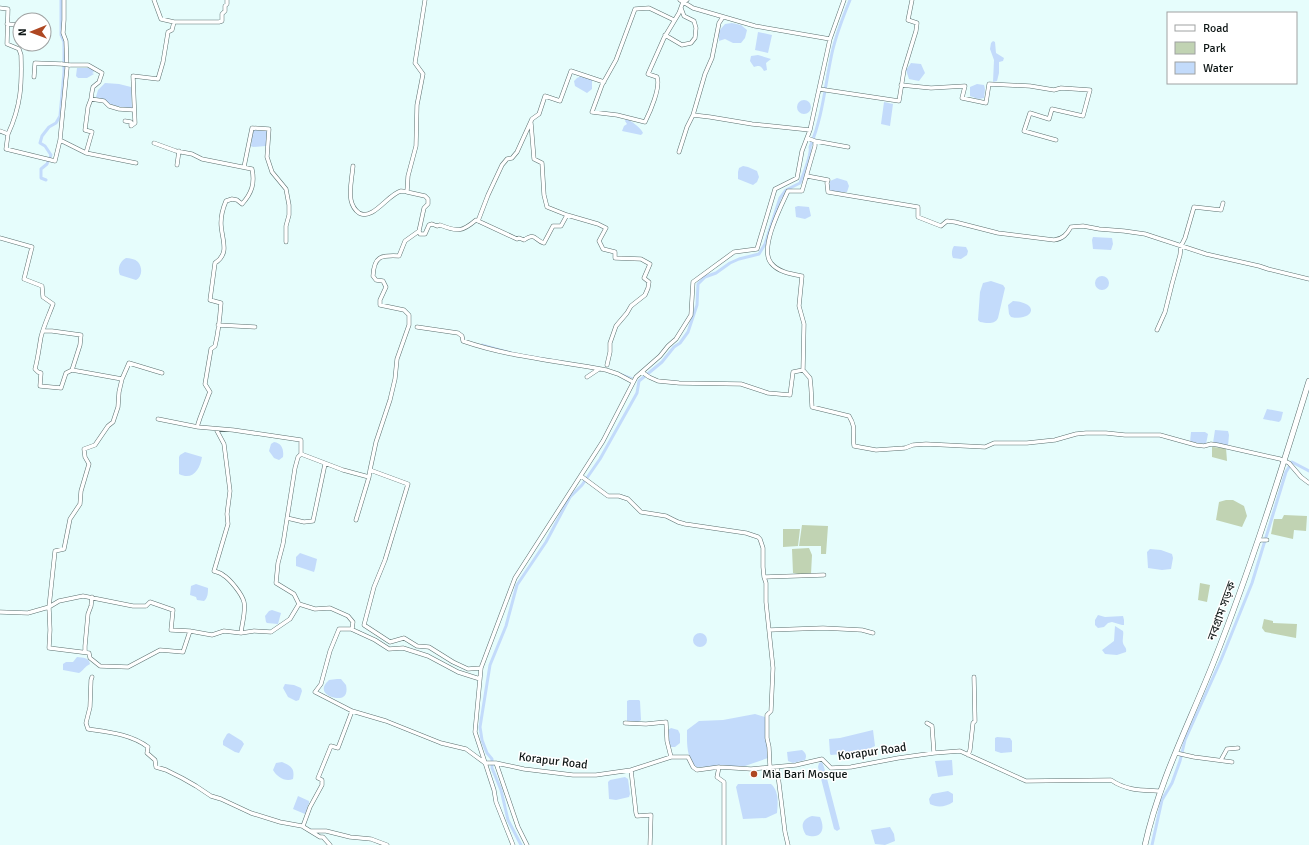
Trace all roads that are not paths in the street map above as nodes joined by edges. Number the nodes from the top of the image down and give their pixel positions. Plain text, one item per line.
1 (64, 0) edge
2 (154, 0) edge
3 (227, 0) edge
4 (425, 0) edge
5 (844, 0) edge
6 (912, 0) edge
7 (683, 1) edge
8 (681, 7) junction
9 (0, 8) edge
10 (723, 17) junction
11 (674, 20) junction
12 (174, 22) junction
13 (8, 24) junction
14 (12, 24) edge
15 (665, 35) junction
16 (830, 39) junction
17 (34, 77) dead end
18 (604, 82) junction
19 (901, 85) junction
20 (819, 89) junction
21 (91, 99) junction
22 (134, 110) junction
23 (693, 115) junction
24 (125, 121) dead end
25 (530, 122) junction
26 (810, 130) junction
27 (0, 131) edge
28 (8, 134) junction
29 (808, 139) junction
30 (60, 140) junction
31 (1056, 140) dead end
32 (815, 141) junction
33 (154, 143) dead end
34 (848, 147) dead end
35 (179, 151) junction
36 (678, 152) dead end
37 (86, 153) junction
38 (136, 163) dead end
39 (177, 165) dead end
40 (353, 166) dead end
41 (244, 167) junction
42 (807, 176) junction
43 (407, 192) junction
44 (1223, 203) dead end
45 (587, 214) dead end
46 (567, 215) junction
47 (585, 220) junction
48 (478, 221) junction
49 (419, 231) junction
50 (0, 238) edge
51 (286, 242) dead end
52 (1181, 246) junction
53 (1309, 279) edge
54 (218, 324) junction
55 (416, 327) dead end
56 (255, 328) dead end
57 (1157, 330) dead end
58 (43, 332) junction
59 (607, 365) dead end
60 (599, 369) junction
61 (72, 370) junction
62 (803, 370) junction
63 (644, 372) junction
64 (162, 373) dead end
65 (587, 377) dead end
66 (122, 379) junction
67 (1309, 381) edge
68 (633, 382) junction
69 (158, 420) dead end
70 (198, 424) dead end
71 (216, 429) junction
72 (301, 454) junction
73 (1284, 460) junction
74 (326, 464) junction
75 (370, 470) junction
76 (369, 477) junction
77 (582, 477) junction
78 (1309, 483) edge
79 (287, 518) junction
80 (356, 520) dead end
81 (1267, 540) dead end
82 (1256, 545) junction
83 (824, 575) dead end
84 (764, 577) junction
85 (92, 598) junction
86 (299, 604) junction
87 (49, 607) junction
88 (0, 612) edge
89 (351, 628) junction
90 (769, 630) junction
91 (190, 631) junction
92 (873, 632) dead end
93 (241, 633) junction
94 (85, 651) junction
95 (481, 668) junction
96 (92, 677) dead end
97 (974, 677) dead end
98 (480, 679) junction
99 (352, 711) junction
100 (927, 723) dead end
101 (625, 724) dead end
102 (1238, 748) dead end
103 (934, 753) junction
104 (1176, 753) junction
105 (968, 755) junction
106 (670, 757) junction
107 (1221, 760) junction
108 (1232, 762) dead end
109 (485, 763) junction
110 (493, 763) junction
111 (718, 767) junction
112 (770, 767) junction
113 (777, 767) junction
114 (631, 770) junction
115 (1161, 791) junction
116 (303, 826) junction
117 (309, 831) junction
118 (330, 845) edge
119 (387, 845) edge
120 (513, 845) edge
121 (527, 845) edge
122 (650, 845) edge
123 (724, 845) edge
124 (788, 845) edge
125 (1145, 845) edge

1 - 30 street
2 - 12 street
3 - 12 street
4 - 43 street
5 - 16 street
6 - 19 street
7 - 8 street
7 - 10 street
8 - 11 street
8 - 15 street
9 - 13 street
10 - 16 street
10 - 23 street
11 - 15 street
11 - 18 street
12 - 22 street
13 - 14 street
13 - 28 street
15 - 18 street
16 - 20 street
17 - 21 street, bridge
18 - 25 street
19 - 20 street
19 - 31 street
20 - 26 street
21 - 22 street
21 - 37 street
22 - 24 street
23 - 26 street
23 - 36 street
25 - 46 street
25 - 48 street
26 - 29 street
27 - 28 street
28 - 30 street
29 - 32 street
29 - 63 street
30 - 37 street
32 - 34 street
32 - 42 street
33 - 35 street
35 - 39 street
35 - 41 street
37 - 38 street
40 - 43 street
41 - 51 street
41 - 54 street
42 - 52 street
42 - 62 street
43 - 49 street
44 - 52 street
45 - 47 street
46 - 47 street
46 - 48 street
47 - 59 street
48 - 49 street
49 - 75 street
50 - 58 street
52 - 53 street
52 - 57 street
54 - 56 street
54 - 70 street
55 - 60 street
58 - 61 street
58 - 61 street
60 - 65 street
60 - 68 street
61 - 66 street
62 - 63 street
62 - 73 street
63 - 68 street
64 - 66 street
66 - 87 street
67 - 73 main road, নবগ্রাম সড়ক
68 - 77 street
69 - 71 street
71 - 72 street
71 - 93 street
72 - 74 street
72 - 79 street
73 - 78 street
73 - 82 main road, নবগ্রাম সড়ক
74 - 76 street
74 - 79 street
75 - 76 street
75 - 95 street
76 - 80 street
77 - 84 street
77 - 95 street
79 - 86 street
81 - 82 street
82 - 104 main road, নবগ্রাম সড়ক
83 - 84 street
84 - 90 street
85 - 87 street
85 - 91 street
85 - 94 street
86 - 89 street
86 - 93 street
87 - 88 street
87 - 94 street
89 - 98 street
89 - 99 street
90 - 92 street
90 - 112 street
91 - 93 street
91 - 94 street
95 - 98 street
96 - 116 street
97 - 105 street
98 - 109 street
99 - 109 street
99 - 116 street
100 - 103 street
101 - 106 street
102 - 107 street
103 - 105 street, Korapur Road
103 - 113 street, Korapur Road
104 - 107 street
104 - 115 main road, নবগ্রাম সড়ক
105 - 115 street, Korapur Road
106 - 111 street, Korapur Road
106 - 114 street, Korapur Road
107 - 108 street
109 - 110 street, Korapur Road
109 - 120 street
110 - 114 street, Korapur Road
110 - 121 street
111 - 112 street, Korapur Road
111 - 123 street
112 - 113 street, Korapur Road
113 - 124 street
114 - 122 street
115 - 125 main road, নবগ্রাম সড়ক
116 - 117 street
117 - 118 street
117 - 119 street

